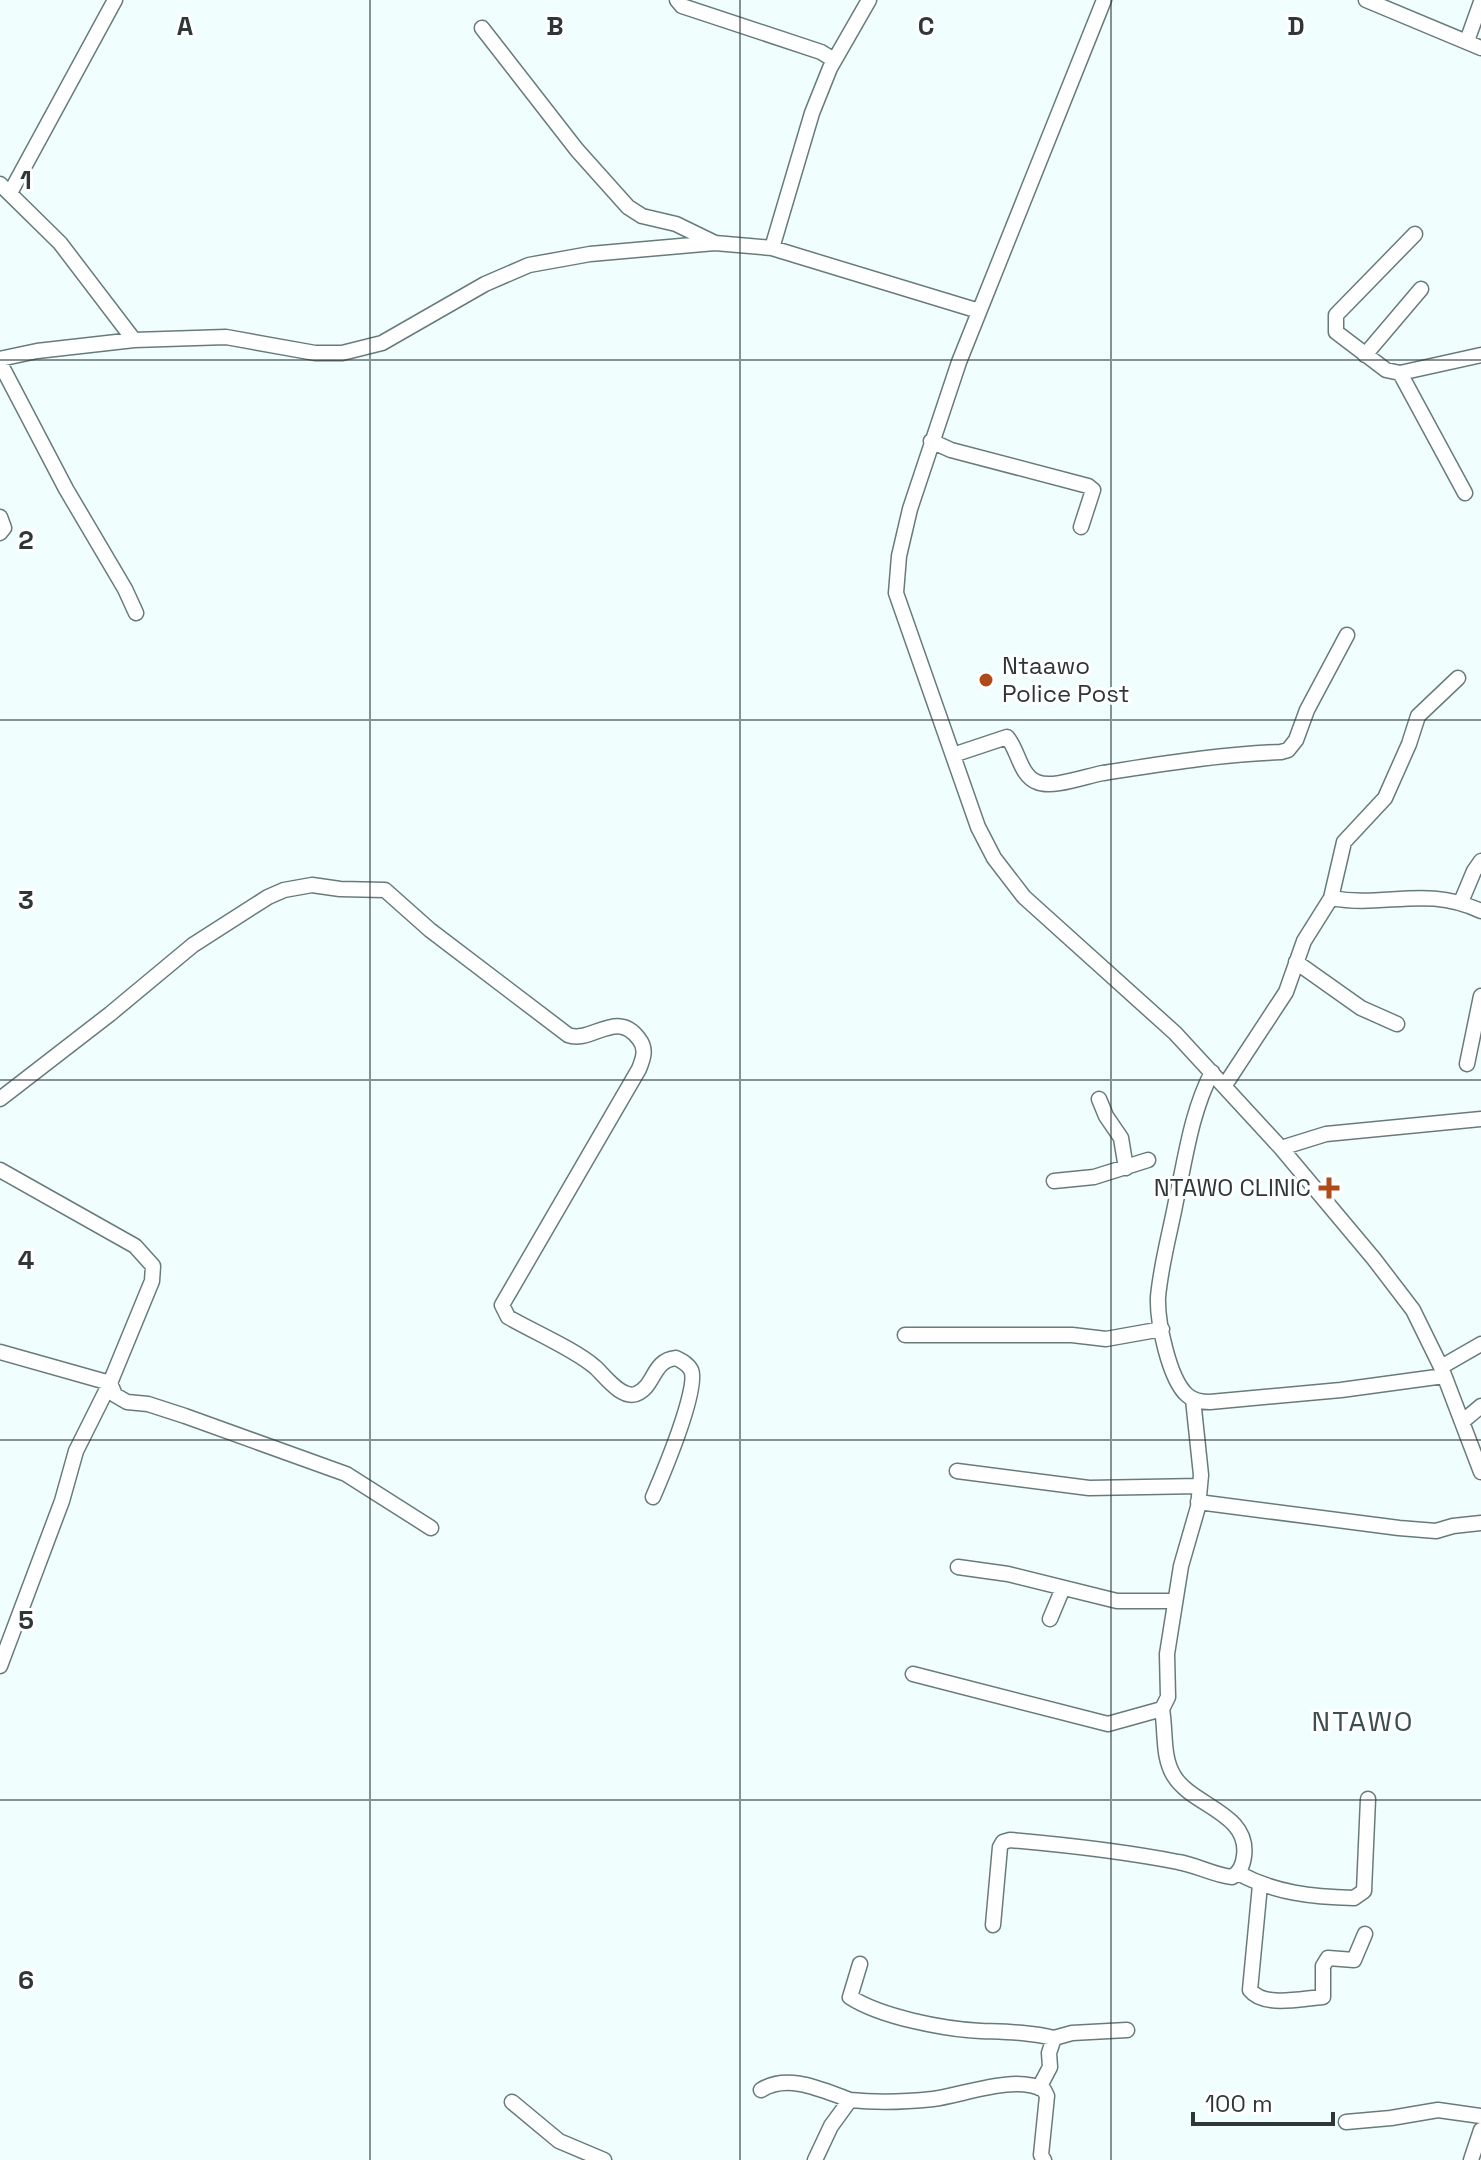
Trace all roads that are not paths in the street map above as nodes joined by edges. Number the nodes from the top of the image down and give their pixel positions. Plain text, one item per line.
1 (115, 0) edge
2 (677, 0) edge
3 (869, 0) edge
4 (1104, 0) edge
5 (1366, 0) edge
6 (1481, 2) edge
7 (482, 28) dead end
8 (1467, 41) junction
9 (1481, 48) edge
10 (834, 60) junction
11 (5, 188) edge
12 (1415, 234) dead end
13 (715, 243) junction
14 (772, 248) junction
15 (1421, 289) dead end
16 (979, 311) junction
17 (134, 340) junction
18 (1365, 355) junction
19 (1481, 355) edge
20 (0, 361) edge
21 (1400, 373) junction
22 (931, 441) junction
23 (1465, 493) dead end
24 (0, 517) edge
25 (1081, 527) dead end
26 (0, 533) edge
27 (136, 613) dead end
28 (1347, 635) dead end
29 (1458, 678) dead end
30 (953, 755) junction
31 (1481, 861) edge
32 (1331, 898) junction
33 (1461, 902) junction
34 (1481, 911) edge
35 (1296, 962) junction
36 (1481, 996) edge
37 (1397, 1024) dead end
38 (1467, 1064) dead end
39 (1212, 1072) junction
40 (1225, 1085) junction
41 (0, 1099) edge
42 (1099, 1099) dead end
43 (1481, 1119) edge
44 (1281, 1148) junction
45 (1148, 1160) dead end
46 (1126, 1168) junction
47 (0, 1170) edge
48 (1054, 1181) dead end
49 (1162, 1329) junction
50 (905, 1335) dead end
51 (1481, 1344) edge
52 (0, 1352) edge
53 (1442, 1371) junction
54 (110, 1383) junction
55 (1193, 1399) junction
56 (1481, 1406) edge
57 (1462, 1422) junction
58 (957, 1471) dead end
59 (1481, 1472) edge
60 (1200, 1486) junction
61 (653, 1497) dead end
62 (1198, 1502) junction
63 (1481, 1523) edge
64 (431, 1528) dead end
65 (958, 1567) dead end
66 (1063, 1588) junction
67 (1175, 1601) junction
68 (1050, 1619) dead end
69 (0, 1666) edge
70 (913, 1674) dead end
71 (1162, 1709) junction
72 (1368, 1799) dead end
73 (1238, 1873) junction
74 (1260, 1885) junction
75 (993, 1925) dead end
76 (1365, 1934) dead end
77 (860, 1964) dead end
78 (1127, 2030) dead end
79 (1054, 2038) junction
80 (1039, 2088) junction
81 (761, 2090) dead end
82 (850, 2100) junction
83 (512, 2102) dead end
84 (1481, 2116) edge
85 (1346, 2122) dead end
86 (1481, 2130) edge
87 (604, 2160) edge
88 (815, 2160) edge
89 (1044, 2160) edge
90 (1471, 2160) edge

1 - 11 street
2 - 10 street
3 - 10 street
4 - 16 street
5 - 8 street
6 - 8 street
7 - 13 street
8 - 9 street
10 - 14 street
11 - 17 street
12 - 18 street
13 - 14 street
13 - 17 street
14 - 16 street
15 - 18 street
16 - 22 street
17 - 20 street
18 - 21 street
19 - 21 street
20 - 27 street
21 - 23 street
22 - 25 street
22 - 30 street
24 - 26 street
28 - 30 street
29 - 32 street
30 - 39 street
31 - 33 street
32 - 33 street
32 - 35 street
33 - 34 street
35 - 37 street
35 - 40 street
36 - 38 street
39 - 40 street
39 - 49 street
40 - 44 street
41 - 61 street
42 - 46 street
43 - 44 street
44 - 53 street
45 - 46 street
46 - 48 street
47 - 54 street
49 - 50 street
49 - 55 street
51 - 53 street
52 - 54 street
53 - 55 street
53 - 57 street
54 - 64 street
54 - 69 street
55 - 60 street
56 - 57 street
57 - 59 street
58 - 60 street
60 - 62 street
62 - 63 street
62 - 67 street
65 - 66 street
66 - 67 street
66 - 68 street
67 - 71 street
70 - 71 street
71 - 73 street
72 - 74 street
73 - 74 street
73 - 75 street
74 - 76 street
77 - 79 street
78 - 79 street
79 - 80 street
80 - 82 street
80 - 89 street
81 - 82 street
82 - 88 street
83 - 87 street
84 - 85 street
86 - 90 street

